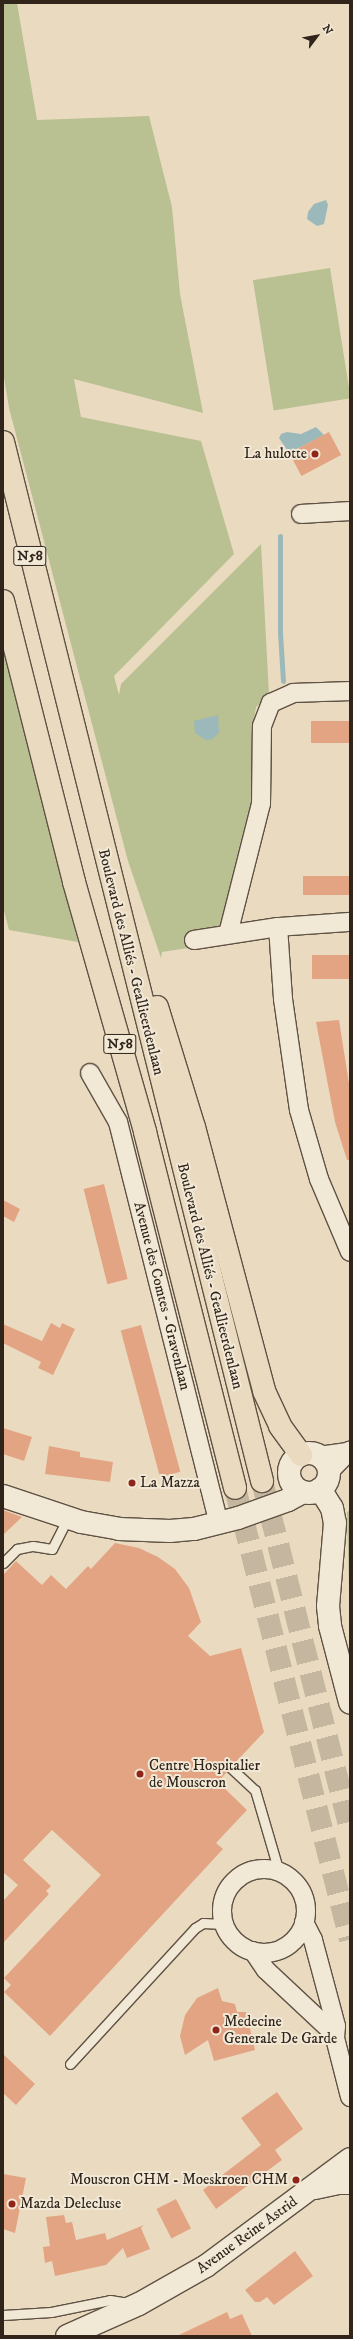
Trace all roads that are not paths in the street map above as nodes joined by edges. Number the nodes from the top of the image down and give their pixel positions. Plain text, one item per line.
1 (3, 442) edge
2 (350, 511) edge
3 (301, 514) dead end
4 (3, 601) edge
5 (350, 691) edge
6 (121, 920) junction
7 (350, 922) edge
8 (278, 927) junction
9 (228, 934) junction
10 (194, 940) dead end
11 (90, 1073) dead end
12 (350, 1252) edge
13 (348, 1451) edge
14 (311, 1474) junction
15 (262, 1481) tunnel mouth
16 (235, 1488) tunnel mouth
17 (3, 1496) edge
18 (68, 1518) junction
19 (219, 1523) junction
20 (3, 1563) edge
21 (350, 1702) edge
22 (231, 1768) dead end
23 (279, 1872) junction
24 (304, 1922) junction
25 (224, 1924) junction
26 (253, 1951) junction
27 (330, 2004) junction
28 (310, 2010) junction
29 (335, 2038) junction
30 (70, 2064) dead end
31 (350, 2097) edge
32 (350, 2159) edge
33 (350, 2183) edge
34 (312, 2189) junction
35 (139, 2304) junction
36 (3, 2315) edge
37 (67, 2336) edge

1 - 6 highway, Boulevard des Alliés - Geallieerdenlaan / N58
2 - 3 street
4 - 16 highway, Boulevard des Alliés - Geallieerdenlaan / N58
5 - 9 street
6 - 14 highway
6 - 15 highway, Boulevard des Alliés - Geallieerdenlaan / N58
7 - 8 street
8 - 9 street
8 - 12 street
9 - 10 street
11 - 19 street, Avenue des Comtes - Gravenlaan
13 - 14 street
14 - 19 street
14 - 21 street
17 - 18 street
18 - 19 street
18 - 20 lane
22 - 23 lane
23 - 24 street
23 - 25 street
24 - 26 street
24 - 27 street
25 - 26 street
25 - 30 lane
26 - 28 street
27 - 28 street
27 - 29 street
28 - 29 street
29 - 31 street
32 - 34 street, Avenue Reine Astrid
33 - 34 street
34 - 35 street, Avenue Reine Astrid
35 - 36 lane
35 - 37 street, Avenue Reine Astrid

